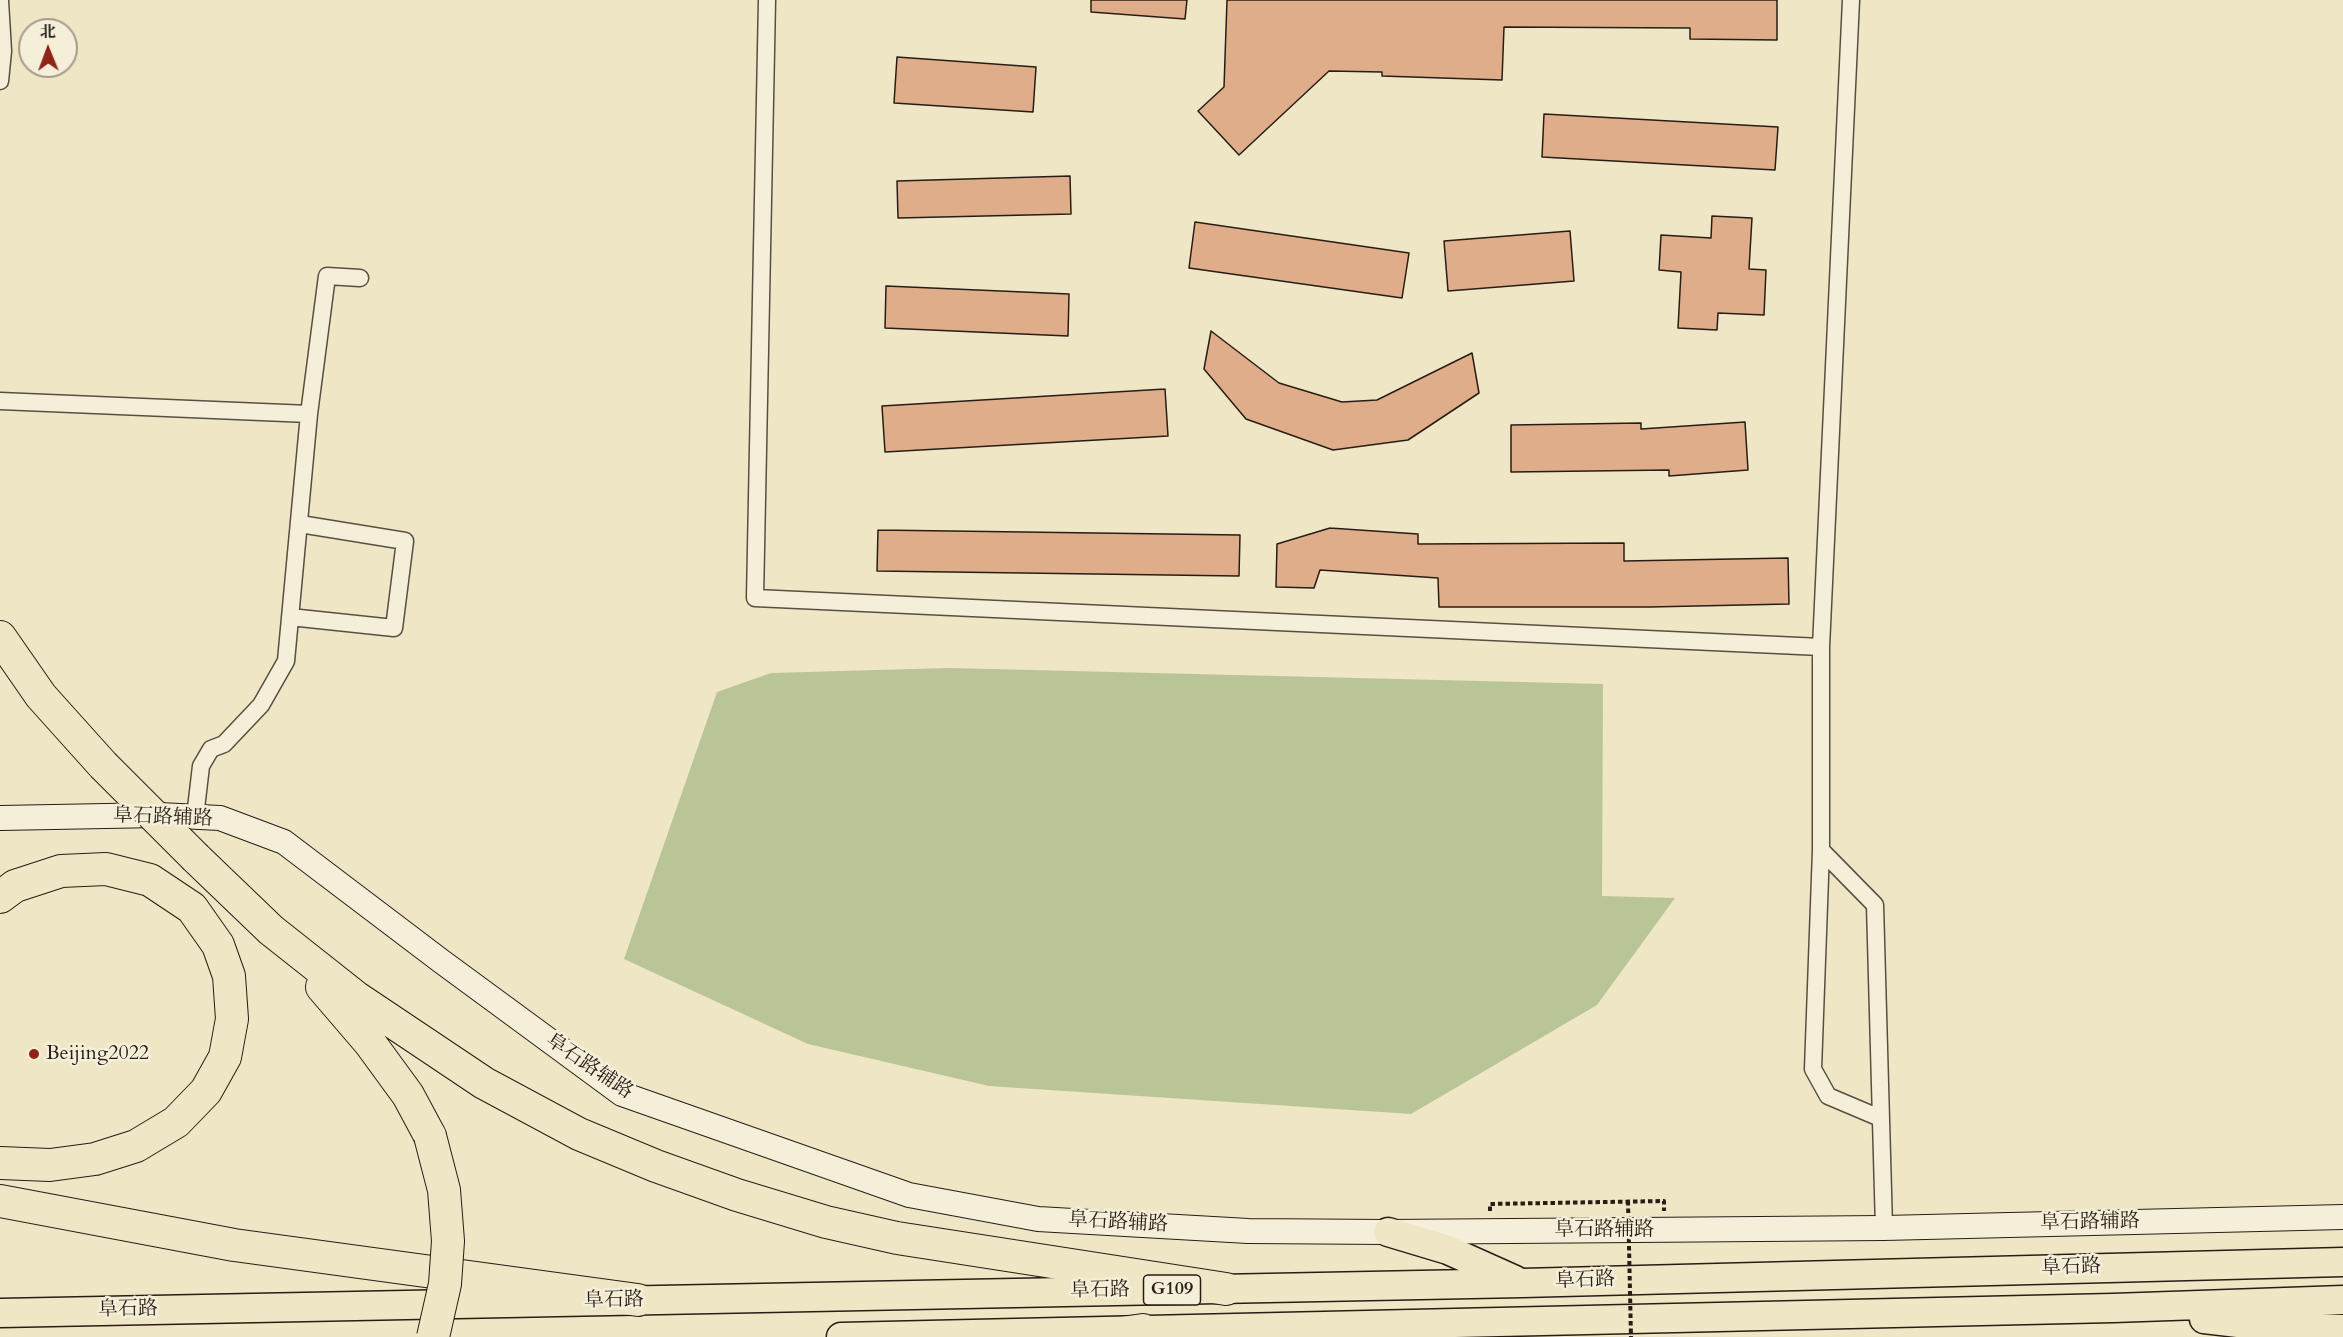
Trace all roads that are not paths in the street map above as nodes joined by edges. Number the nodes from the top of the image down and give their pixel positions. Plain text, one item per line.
1 (767, 0) edge
2 (1851, 0) edge
3 (0, 1) edge
4 (0, 81) edge
5 (360, 278) dead end
6 (0, 401) edge
7 (309, 414) junction
8 (300, 524) junction
9 (290, 617) junction
10 (0, 637) edge
11 (1821, 647) junction
12 (195, 817) junction
13 (0, 818) edge
14 (1821, 850) junction
15 (0, 897) edge
16 (272, 930) junction
17 (1880, 1118) junction
18 (0, 1163) edge
19 (0, 1201) edge
20 (2343, 1217) edge
21 (1884, 1228) junction
22 (1388, 1232) junction
23 (2343, 1248) edge
24 (2343, 1262) edge
25 (2241, 1263) junction
26 (1522, 1283) junction
27 (1226, 1289) junction
28 (638, 1300) junction
29 (2343, 1300) edge
30 (2113, 1308) junction
31 (0, 1313) edge
32 (2343, 1329) edge
33 (1143, 1330) junction
34 (433, 1337) edge
35 (841, 1337) edge
36 (1094, 1337) edge

1 - 11 street
2 - 11 street
3 - 4 street
5 - 7 street
6 - 7 street
7 - 8 street
8 - 9 street
8 - 9 street
9 - 12 street
10 - 16 highway, bridge
11 - 14 street
12 - 13 main road, 阜石路辅路
12 - 22 main road, 阜石路辅路
14 - 17 street
14 - 17 street
15 - 18 highway
16 - 27 highway
16 - 34 highway, bridge
17 - 21 street
19 - 28 highway
20 - 21 main road, 阜石路辅路
21 - 22 main road, 阜石路辅路
22 - 26 highway
23 - 25 highway
24 - 25 highway, 阜石路 / G109
25 - 26 highway, 阜石路 / G109
26 - 27 highway, 阜石路 / G109
27 - 28 highway, 阜石路 / G109
28 - 31 highway, 阜石路 / G109
29 - 30 highway, 阜石路 / G109
30 - 32 highway
30 - 33 highway, 阜石路 / G109
33 - 35 highway, 阜石路 / G109
33 - 36 highway

